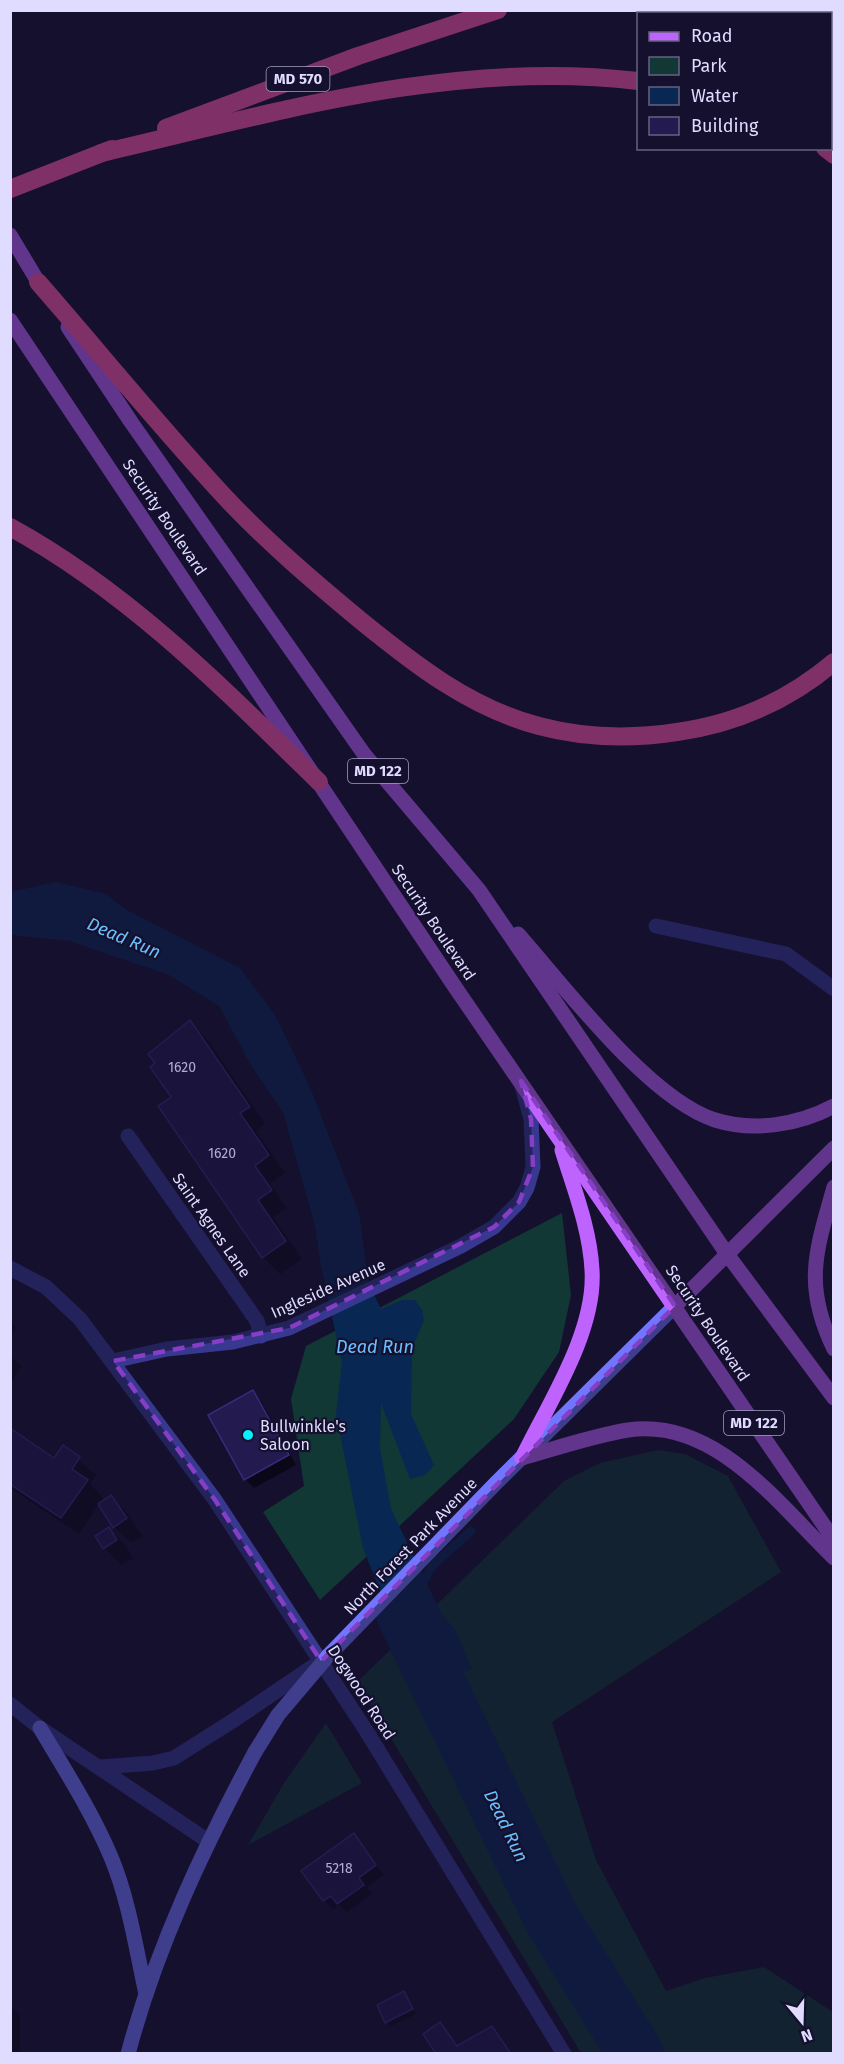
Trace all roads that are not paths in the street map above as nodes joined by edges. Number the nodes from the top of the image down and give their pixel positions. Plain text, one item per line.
1 (498, 10) edge
2 (637, 81) edge
3 (101, 153) junction
4 (10, 189) edge
5 (10, 235) edge
6 (38, 282) junction
7 (10, 320) edge
8 (10, 527) edge
9 (834, 662) edge
10 (319, 782) junction
11 (479, 890) junction
12 (656, 927) dead end
13 (834, 989) edge
14 (521, 1081) junction
15 (834, 1106) edge
16 (557, 1135) junction
17 (128, 1136) dead end
18 (834, 1148) edge
19 (834, 1187) edge
20 (727, 1254) junction
21 (10, 1268) edge
22 (675, 1306) junction
23 (259, 1329) junction
24 (834, 1349) edge
25 (113, 1361) junction
26 (834, 1398) edge
27 (522, 1458) junction
28 (834, 1540) edge
29 (834, 1558) edge
30 (328, 1656) junction
31 (10, 1704) edge
32 (40, 1728) junction
33 (101, 1767) junction
34 (208, 1841) junction
35 (146, 1995) junction
36 (128, 2054) edge
37 (564, 2054) edge

1 - 3 highway, MD 570
2 - 3 highway
3 - 4 highway, MD 570
5 - 6 main road, Security Boulevard / MD 122
6 - 9 highway
6 - 11 main road, Security Boulevard / MD 122
7 - 10 main road, Security Boulevard / MD 122
8 - 10 highway
10 - 14 main road, Security Boulevard / MD 122
11 - 15 main road
11 - 20 main road, Security Boulevard / MD 122
12 - 13 street
14 - 16 main road, Security Boulevard / MD 122
14 - 23 street, Ingleside Avenue
16 - 22 main road, Security Boulevard / MD 122
16 - 27 main road
17 - 23 street, Saint Agnes Lane
18 - 20 main road
19 - 24 main road
20 - 22 main road
20 - 26 main road, Security Boulevard / MD 122
21 - 25 street, Dogwood Road
22 - 27 main road, North Forest Park Avenue
22 - 28 main road, Security Boulevard / MD 122
23 - 25 street, Ingleside Avenue
25 - 37 street, Dogwood Road
27 - 29 main road
27 - 30 main road, North Forest Park Avenue
30 - 33 street, bridge
30 - 34 main road, North Forest Park Avenue, bridge
31 - 32 street
32 - 33 street
32 - 35 main road
33 - 34 street
34 - 35 main road, North Forest Park Avenue
35 - 36 main road, North Forest Park Avenue

